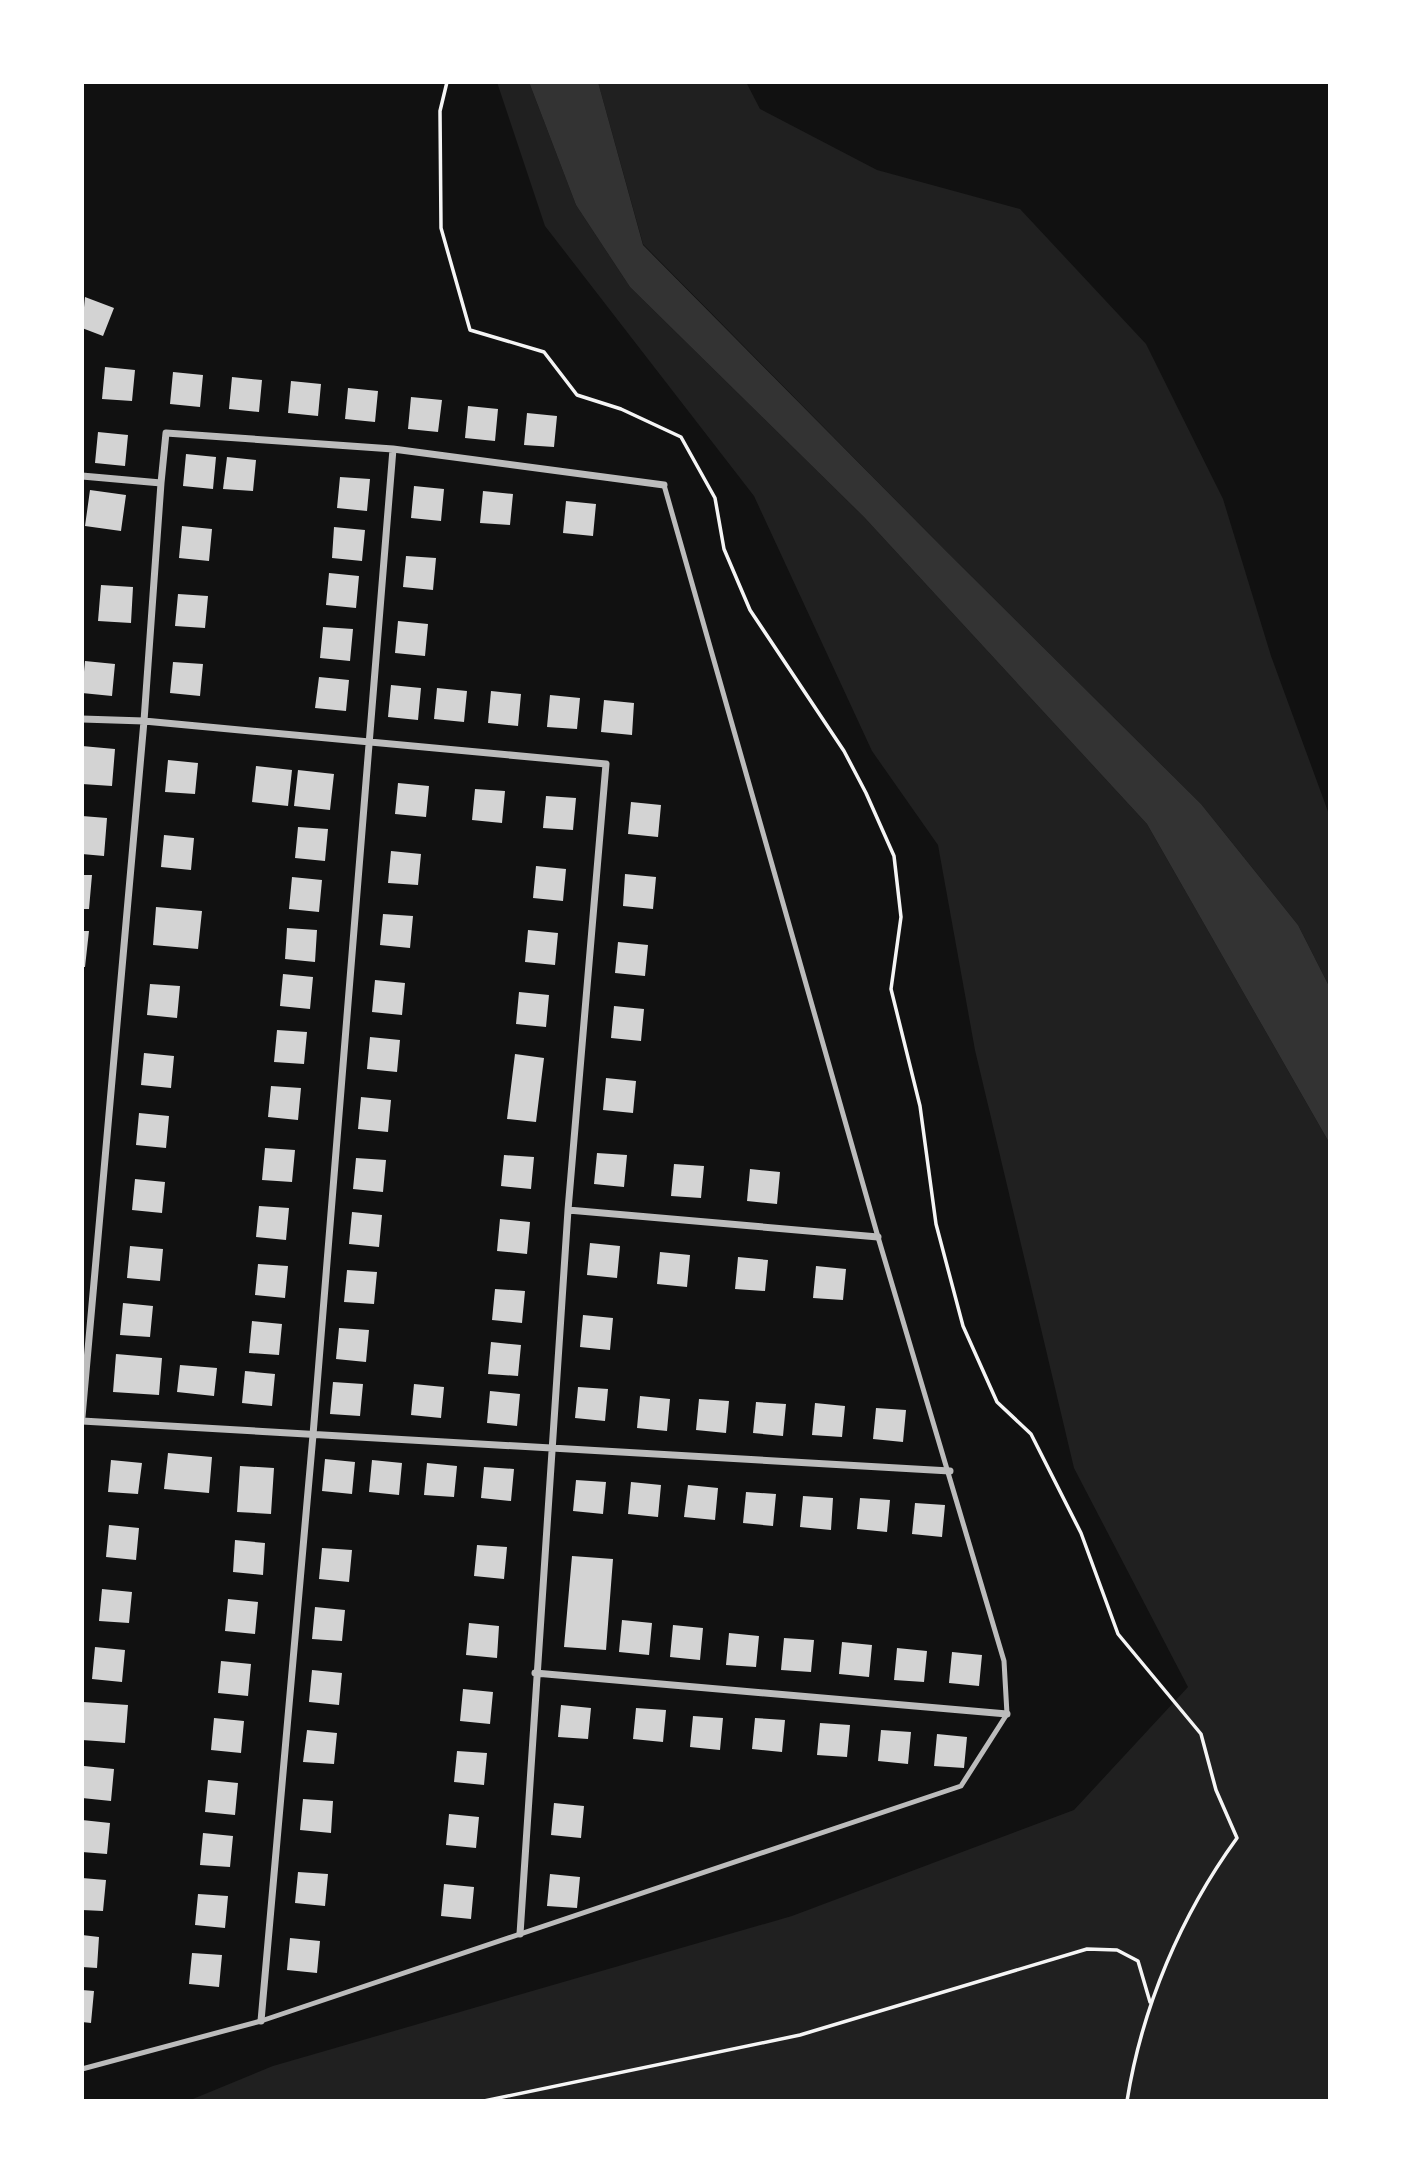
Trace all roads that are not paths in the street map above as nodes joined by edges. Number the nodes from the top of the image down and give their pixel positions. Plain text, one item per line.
1 (393, 449) junction
2 (82, 476) edge
3 (161, 483) junction
4 (664, 485) joint
5 (82, 719) edge
6 (144, 721) junction
7 (368, 741) junction
8 (568, 1210) junction
9 (878, 1237) junction
10 (82, 1419) edge
11 (313, 1435) junction
12 (551, 1448) junction
13 (950, 1471) junction
14 (535, 1673) junction
15 (1007, 1714) junction
16 (520, 1934) junction
17 (261, 2021) junction
18 (82, 2069) edge

1 - 3 street
1 - 4 street
1 - 7 street
2 - 3 street
3 - 6 street
4 - 9 lane
5 - 6 street
6 - 7 street
6 - 10 street
7 - 8 street
7 - 11 street
8 - 9 street
8 - 12 street
9 - 13 lane
10 - 11 street
11 - 12 street
11 - 17 street
12 - 13 street
12 - 14 street
13 - 15 lane
14 - 15 street
14 - 16 street
15 - 16 lane
16 - 17 lane
17 - 18 lane

